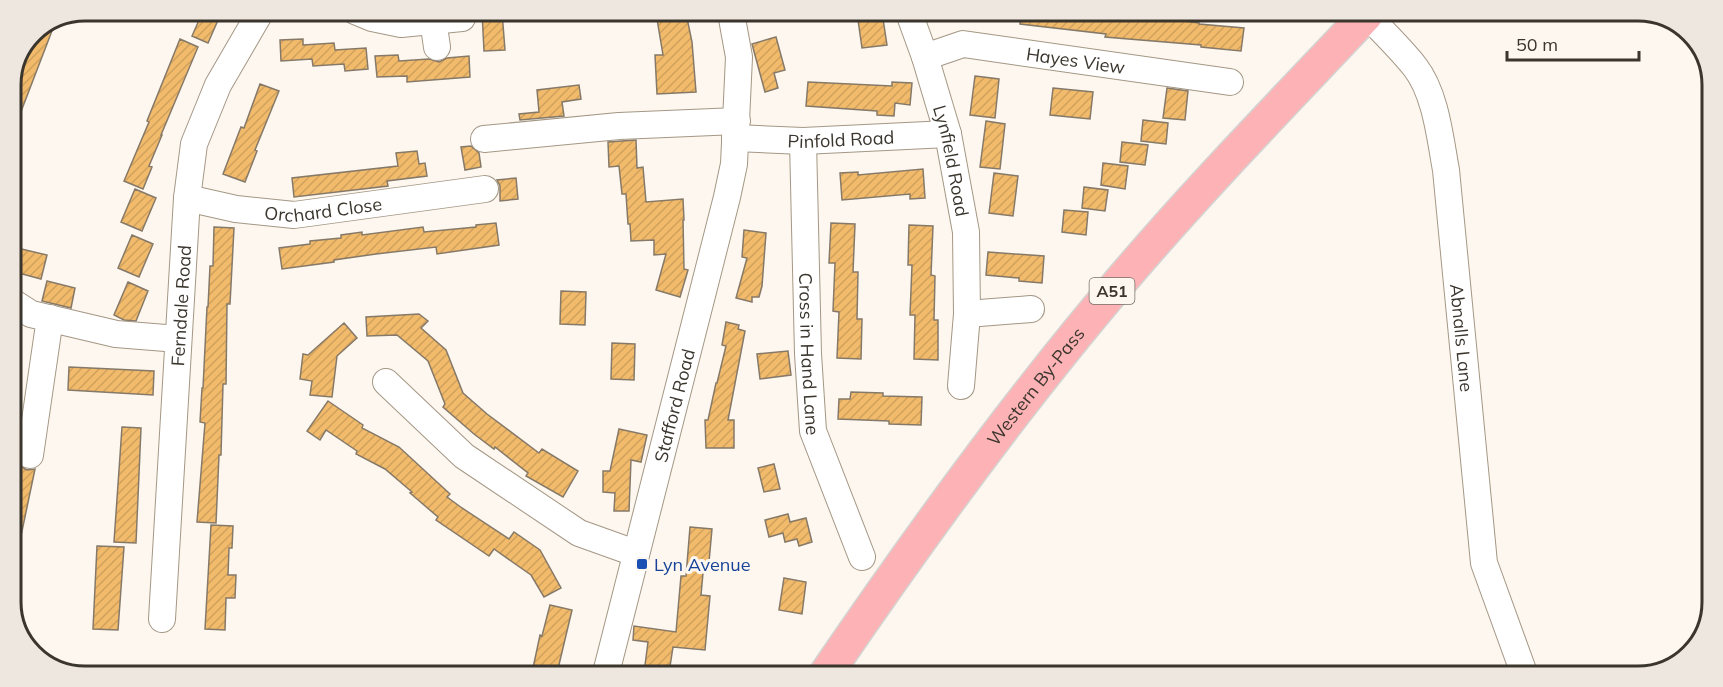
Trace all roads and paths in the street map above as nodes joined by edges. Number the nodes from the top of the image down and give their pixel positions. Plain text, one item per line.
1 (255, 21) edge
2 (386, 21) edge
3 (425, 21) edge
4 (433, 21) edge
5 (732, 21) edge
6 (912, 21) edge
7 (1360, 21) edge
8 (1372, 21) edge
9 (437, 47) dead end
10 (925, 57) junction
11 (1230, 82) dead end
12 (736, 129) junction
13 (948, 134) junction
14 (484, 139) dead end
15 (802, 141) junction
16 (187, 198) junction
17 (470, 198) dead end
18 (21, 308) edge
19 (1031, 309) dead end
20 (967, 314) junction
21 (50, 318) junction
22 (178, 339) junction
23 (386, 382) dead end
24 (961, 386) dead end
25 (30, 455) dead end
26 (635, 553) junction
27 (862, 557) dead end
28 (162, 619) dead end
29 (608, 666) edge
30 (831, 666) edge
31 (1521, 666) edge

1 - 16 street, Ferndale Road
2 - 3 street
4 - 9 street
5 - 12 street, Stafford Road
6 - 10 street, Lynfield Road
7 - 30 highway, Western By-Pass / A51
8 - 31 street, Abnalls Lane
10 - 11 street, Hayes View
10 - 13 street, Lynfield Road
12 - 14 street, Pinfold Road
12 - 15 street, Pinfold Road
12 - 26 street, Stafford Road
13 - 15 street, Pinfold Road
13 - 20 street, Lynfield Road
15 - 27 street, Cross in Hand Lane
16 - 17 street, Orchard Close
16 - 22 street, Ferndale Road
18 - 21 street
19 - 20 street
20 - 24 street, Lynfield Road
21 - 22 street
21 - 25 street
22 - 28 street, Ferndale Road
23 - 26 street
26 - 29 street, Stafford Road

